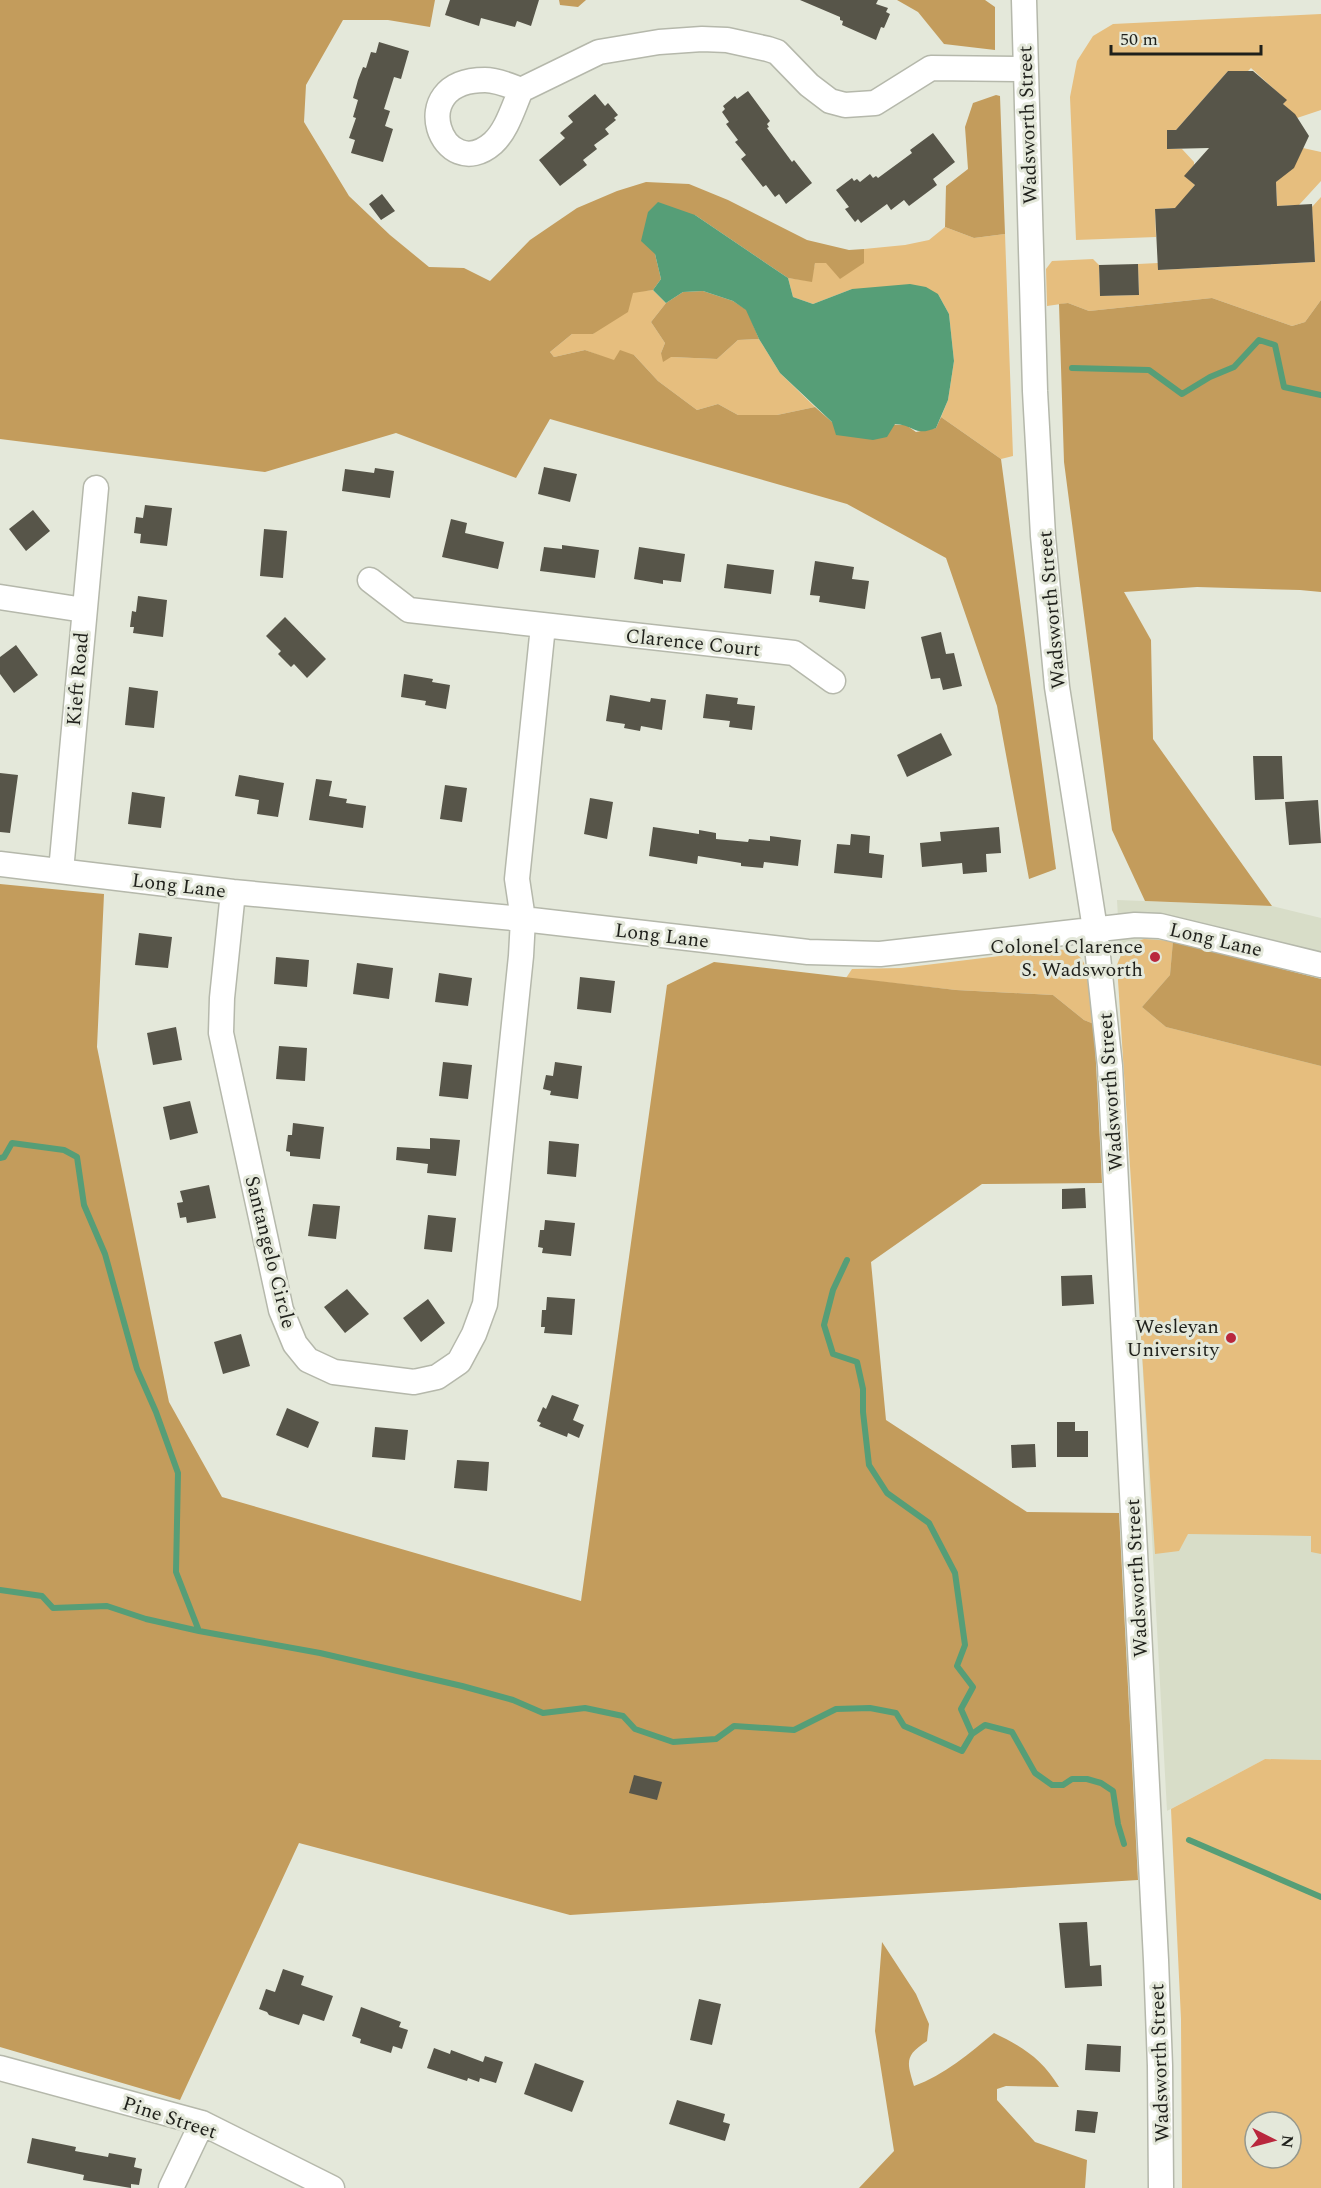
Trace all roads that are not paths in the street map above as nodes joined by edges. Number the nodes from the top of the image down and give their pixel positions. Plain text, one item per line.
1 (1024, 0) edge
2 (1024, 69) junction
3 (521, 90) dead end
4 (96, 488) dead end
5 (370, 580) dead end
6 (0, 597) edge
7 (84, 610) junction
8 (543, 626) junction
9 (833, 681) dead end
10 (0, 864) edge
11 (61, 870) junction
12 (233, 892) junction
13 (523, 919) junction
14 (1095, 929) junction
15 (1321, 965) edge
16 (0, 2068) edge
17 (202, 2123) junction
18 (171, 2188) edge
19 (332, 2188) edge
20 (1161, 2188) edge

1 - 2 street, Wadsworth Street
2 - 3 street
2 - 14 street, Wadsworth Street
4 - 7 street, Kieft Road
5 - 8 street, Clarence Court
6 - 7 street
7 - 11 street, Kieft Road
8 - 9 street, Clarence Court
8 - 13 street
10 - 11 street, Long Lane
11 - 12 street, Long Lane
12 - 13 street, Long Lane
12 - 13 street, Santangelo Circle
13 - 14 street, Long Lane
14 - 15 street, Long Lane
14 - 20 street, Wadsworth Street
16 - 17 street, Pine Street
17 - 18 street
17 - 19 street, Pine Street

